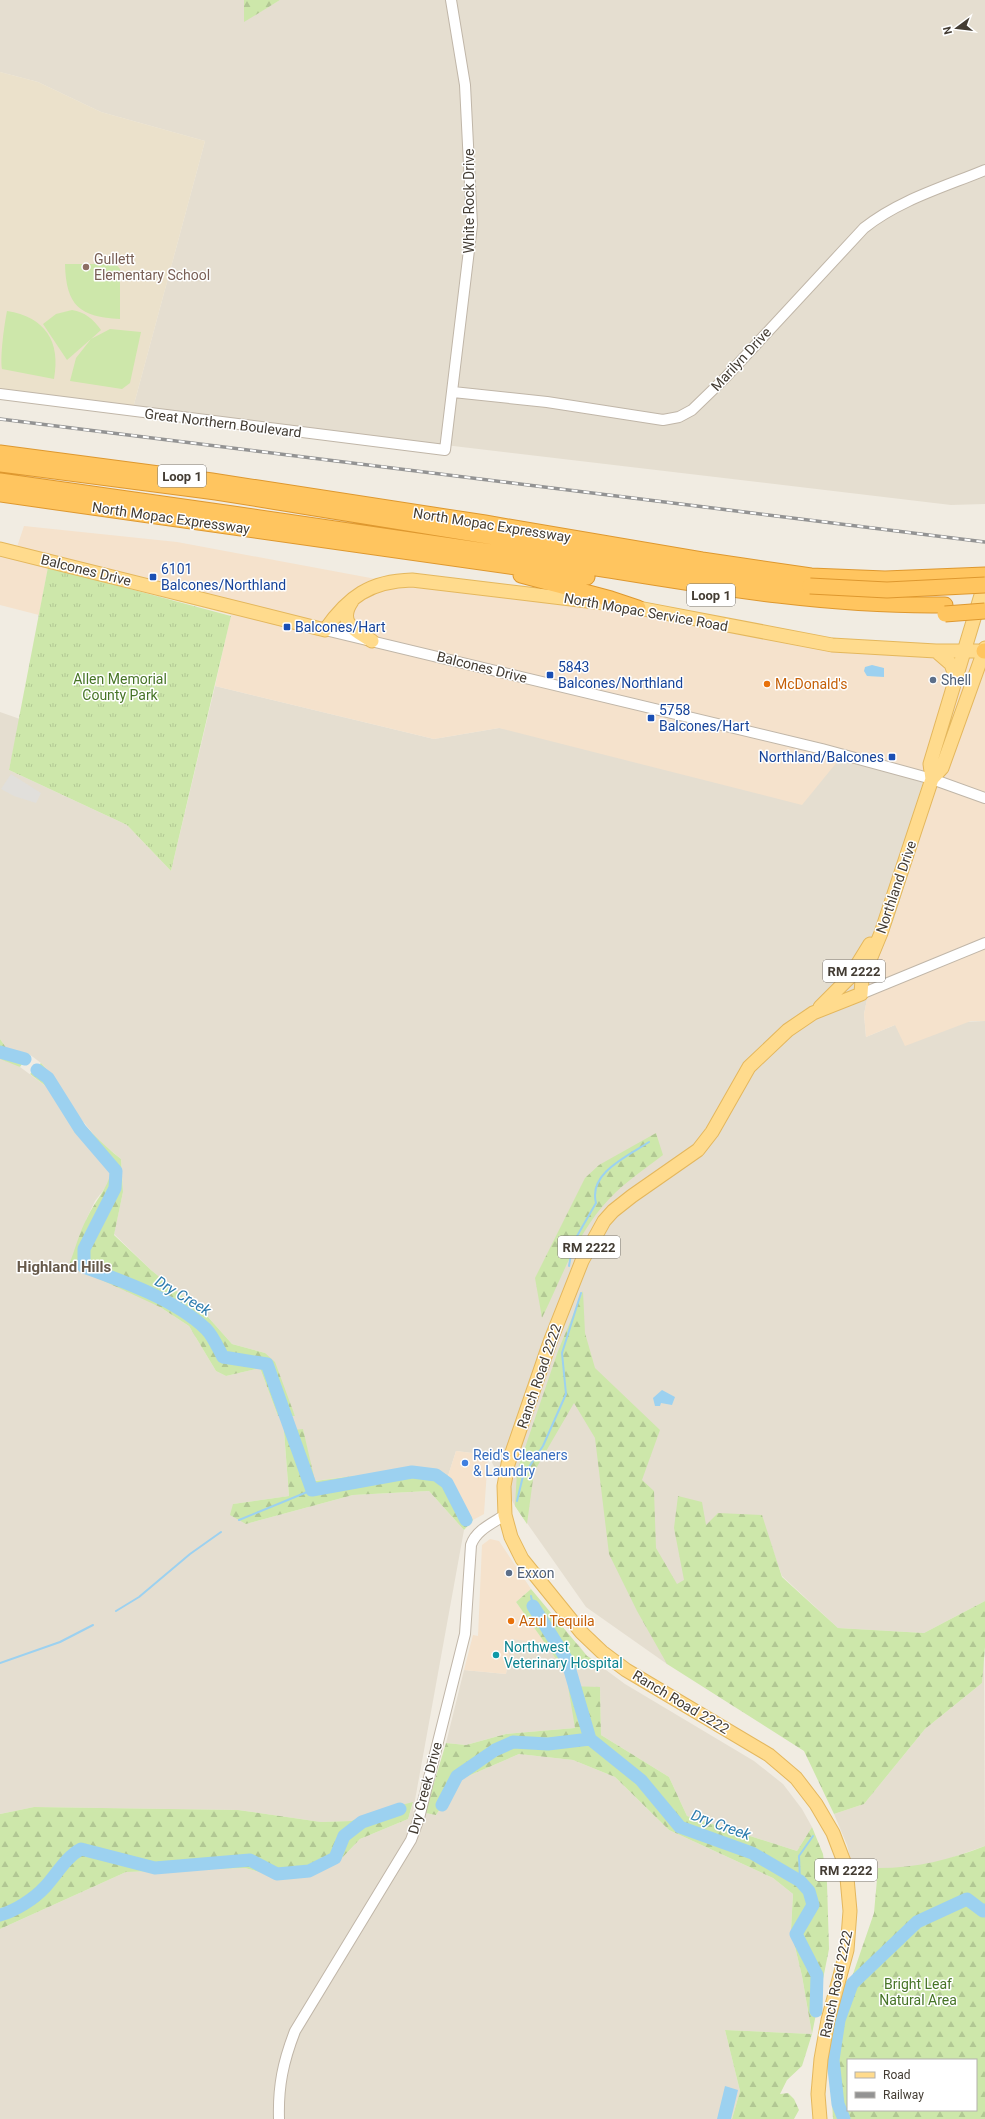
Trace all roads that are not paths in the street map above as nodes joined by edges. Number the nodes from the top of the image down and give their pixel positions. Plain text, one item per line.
1 (451, 0) edge
2 (985, 170) edge
3 (453, 392) junction
4 (0, 394) edge
5 (445, 450) joint
6 (0, 453) edge
7 (0, 464) edge
8 (0, 482) edge
9 (0, 494) edge
10 (364, 504) junction
11 (476, 534) junction
12 (321, 539) junction
13 (456, 546) junction
14 (0, 549) edge
15 (478, 563) junction
16 (985, 575) edge
17 (811, 581) junction
18 (985, 583) edge
19 (354, 598) junction
20 (985, 603) edge
21 (638, 608) junction
22 (945, 609) junction
23 (985, 611) edge
24 (325, 630) junction
25 (372, 640) junction
26 (985, 650) edge
27 (936, 651) junction
28 (964, 652) junction
29 (985, 669) edge
30 (956, 678) junction
31 (973, 683) junction
32 (932, 779) junction
33 (985, 798) edge
34 (885, 921) junction
35 (985, 943) edge
36 (861, 994) junction
37 (813, 1013) junction
38 (505, 1515) junction
39 (279, 2119) edge
40 (820, 2119) edge

1 - 3 street, White Rock Drive
2 - 3 street, Marilyn Drive
3 - 5 street, White Rock Drive
4 - 5 street, Great Northern Boulevard
6 - 10 highway, North Mopac Expressway / Loop 1
7 - 11 highway
8 - 13 highway
9 - 12 highway, North Mopac Expressway / Loop 1
10 - 11 highway
10 - 17 highway, North Mopac Expressway / Loop 1
11 - 17 highway
12 - 13 highway
12 - 15 highway, North Mopac Expressway / Loop 1
13 - 22 highway
14 - 24 main road, Balcones Drive
15 - 21 highway
15 - 22 highway, North Mopac Expressway / Loop 1
16 - 17 highway, North Mopac Expressway / Loop 1
17 - 18 highway, bridge
18 - 28 main road, Northland Drive / RM 2222
19 - 21 main road, North Mopac Service Road
19 - 24 main road, North Mopac Service Road
19 - 25 main road
20 - 22 highway
21 - 27 main road, North Mopac Service Road
22 - 23 highway, North Mopac Expressway / Loop 1, bridge
24 - 25 street, Balcones Drive
25 - 32 street, Balcones Drive
26 - 28 main road, North Mopac Service Road
26 - 31 main road, Northland Drive / RM 2222
27 - 28 main road, North Mopac Service Road
27 - 30 main road
28 - 30 main road, Northland Drive / RM 2222
29 - 31 main road
30 - 32 main road, Northland Drive / RM 2222
31 - 32 main road, Northland Drive / RM 2222
32 - 33 street, Balcones Drive
32 - 34 main road, Northland Drive / RM 2222
34 - 36 main road, Northland Drive / RM 2222
34 - 37 main road, RM 2222
35 - 36 street
36 - 37 main road, Ranch Road 2222 / RM 2222
37 - 38 main road, Ranch Road 2222 / RM 2222
38 - 39 street, Dry Creek Drive
38 - 40 main road, Ranch Road 2222 / RM 2222

